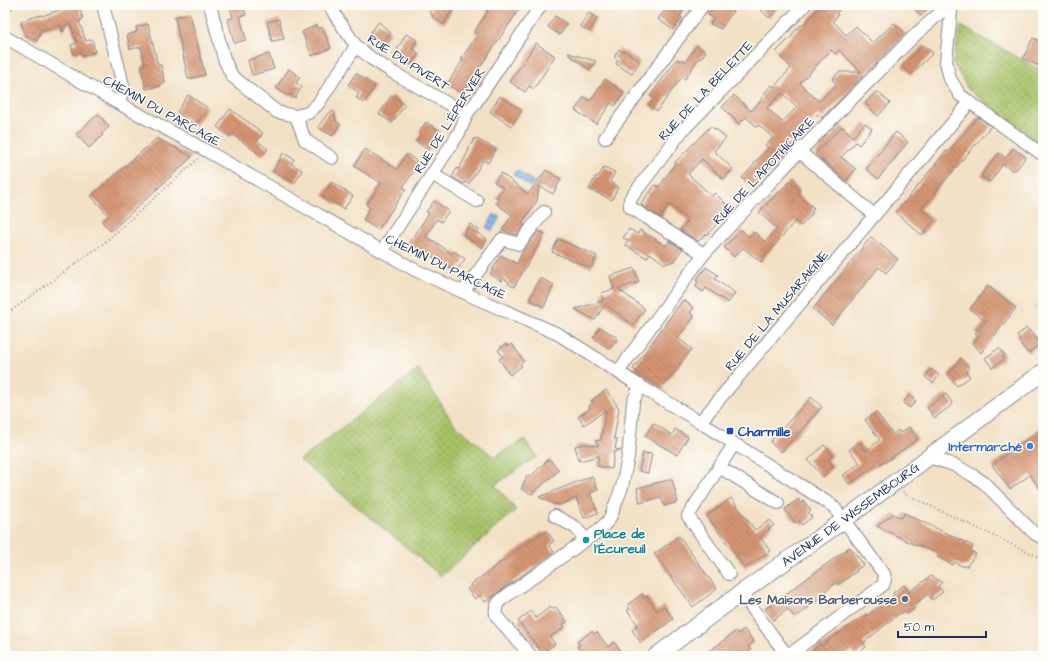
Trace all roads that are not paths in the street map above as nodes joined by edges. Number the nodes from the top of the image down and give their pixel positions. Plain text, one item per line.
1 (103, 5) edge
2 (210, 5) edge
3 (330, 5) edge
4 (541, 5) edge
5 (703, 5) edge
6 (805, 5) edge
7 (949, 5) edge
8 (5, 37) edge
9 (356, 46) junction
10 (970, 102) junction
11 (118, 103) junction
12 (468, 112) junction
13 (296, 116) junction
14 (605, 138) dead end
15 (799, 151) junction
16 (1043, 155) edge
17 (332, 158) dead end
18 (432, 174) junction
19 (477, 201) dead end
20 (544, 212) dead end
21 (874, 215) junction
22 (382, 251) junction
23 (703, 255) junction
24 (463, 292) junction
25 (618, 372) junction
26 (1043, 372) edge
27 (640, 386) junction
28 (700, 422) junction
29 (734, 444) junction
30 (928, 458) junction
31 (719, 467) junction
32 (778, 503) dead end
33 (555, 516) dead end
34 (844, 520) junction
35 (1043, 538) edge
36 (586, 540) junction
37 (730, 574) dead end
38 (741, 593) junction
39 (531, 656) edge
40 (656, 656) edge

1 - 11 street
2 - 13 street
3 - 9 street, RUE DU PIVERT
4 - 12 street, RUE DE L'ÉPERVIER
5 - 14 street
6 - 23 street, RUE DE LA BELETTE
7 - 10 street
7 - 15 street, RUE DE L'APOTHICAIRE
8 - 11 street, CHEMIN DU PARCAGE
9 - 12 street, RUE DU PIVERT
9 - 13 street
10 - 16 street
10 - 21 street, RUE DE LA MUSARAIGNE
11 - 22 street, CHEMIN DU PARCAGE
12 - 18 street, RUE DE L'ÉPERVIER
13 - 17 street
15 - 21 street
15 - 23 street, RUE DE L'APOTHICAIRE
18 - 19 street
18 - 22 street, RUE DE L'ÉPERVIER
20 - 24 street
21 - 28 street, RUE DE LA MUSARAIGNE
22 - 24 street, CHEMIN DU PARCAGE
23 - 25 street, RUE DE L'APOTHICAIRE
24 - 25 street, CHEMIN DU PARCAGE
25 - 27 street, CHEMIN DU PARCAGE
26 - 30 main road, AVENUE DE WISSEMBOURG
27 - 28 street, CHEMIN DU PARCAGE
27 - 36 street
28 - 29 street, CHEMIN DU PARCAGE
29 - 31 street
29 - 34 street, CHEMIN DU PARCAGE
30 - 34 main road, AVENUE DE WISSEMBOURG
30 - 35 street
31 - 32 street
31 - 37 street
33 - 36 street
34 - 38 main road, AVENUE DE WISSEMBOURG
34 - 38 street, CHEMIN DU PARCAGE
36 - 39 street
38 - 40 main road, AVENUE DE WISSEMBOURG

